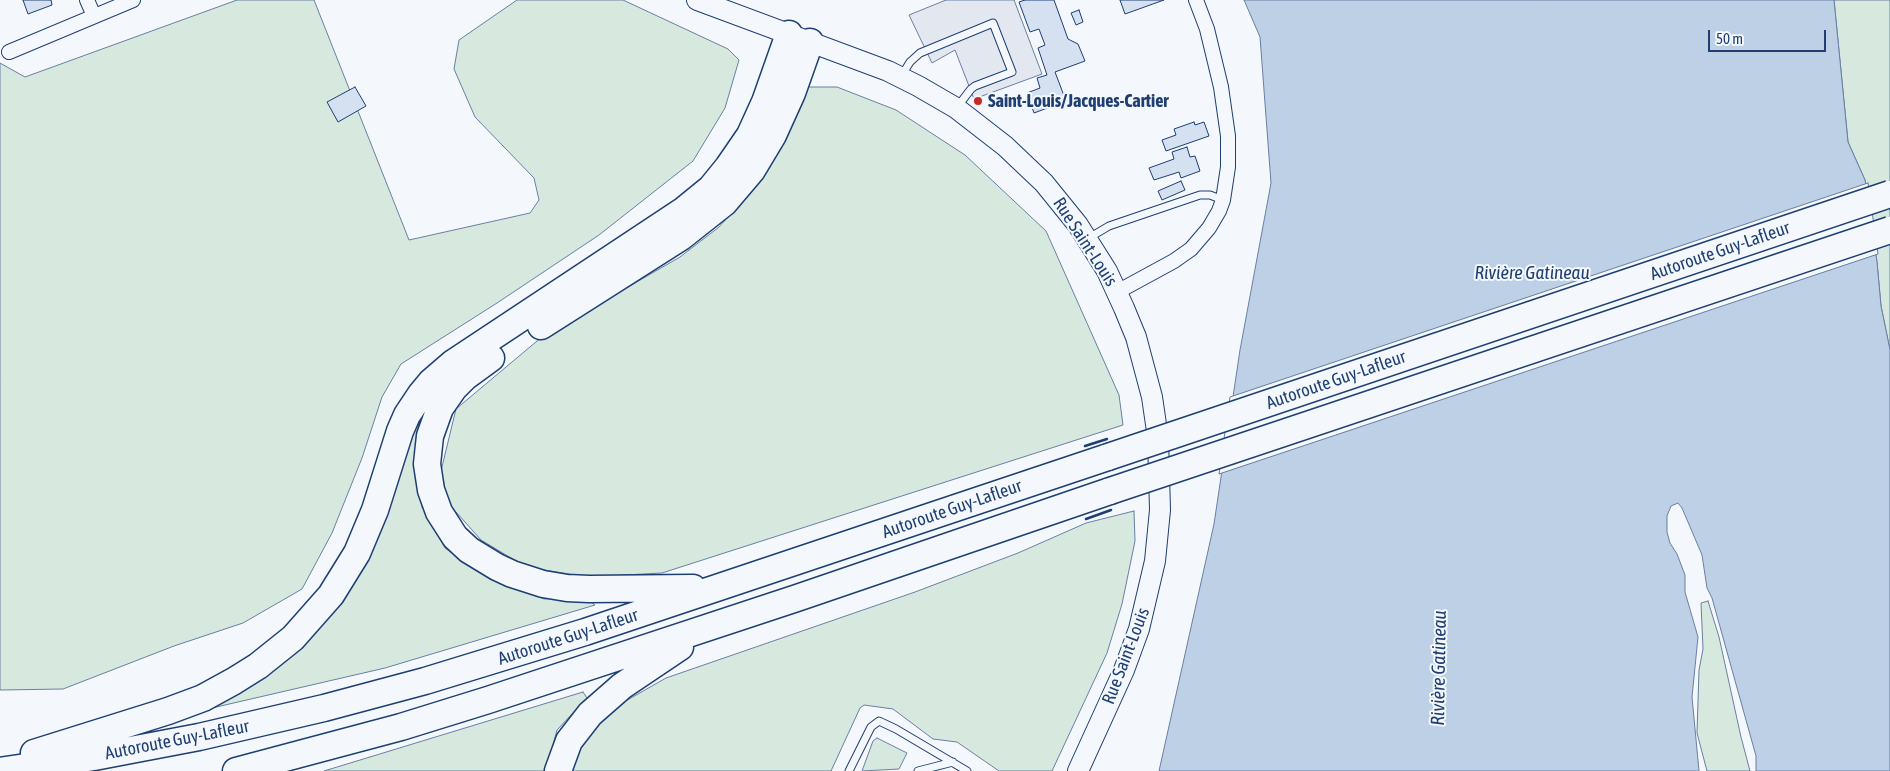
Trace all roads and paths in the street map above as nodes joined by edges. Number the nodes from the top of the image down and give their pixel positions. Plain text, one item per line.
1 (87, 0) edge
2 (133, 0) edge
3 (697, 0) edge
4 (1196, 0) edge
5 (94, 16) junction
6 (799, 38) junction
7 (9, 52) dead end
8 (900, 77) junction
9 (956, 108) junction
10 (1890, 194) edge
11 (1223, 200) junction
12 (1890, 230) edge
13 (1087, 239) junction
14 (1117, 292) junction
15 (719, 588) junction
16 (710, 627) junction
17 (60, 759) edge
18 (953, 762) junction
19 (0, 763) edge
20 (0, 771) edge
21 (236, 771) edge
22 (558, 771) edge
23 (849, 771) edge
24 (918, 771) edge
25 (967, 771) edge
26 (1078, 771) edge

1 - 5 street
2 - 5 street
3 - 6 main road, Rue Saint-Louis
4 - 11 street
5 - 7 street
6 - 8 main road, Rue Saint-Louis
6 - 15 highway
6 - 17 highway
8 - 9 main road, Rue Saint-Louis
8 - 9 lane
9 - 13 main road, Rue Saint-Louis
10 - 15 highway, Autoroute Guy-Lafleur, bridge
11 - 13 lane
11 - 14 street
12 - 16 highway, Autoroute Guy-Lafleur, bridge
13 - 14 main road, Rue Saint-Louis
14 - 26 main road, Rue Saint-Louis
15 - 17 highway, Autoroute Guy-Lafleur
16 - 21 highway, Autoroute Guy-Lafleur
16 - 22 highway
17 - 19 highway
17 - 20 highway, Autoroute Guy-Lafleur
18 - 23 lane
18 - 24 lane
18 - 25 lane

